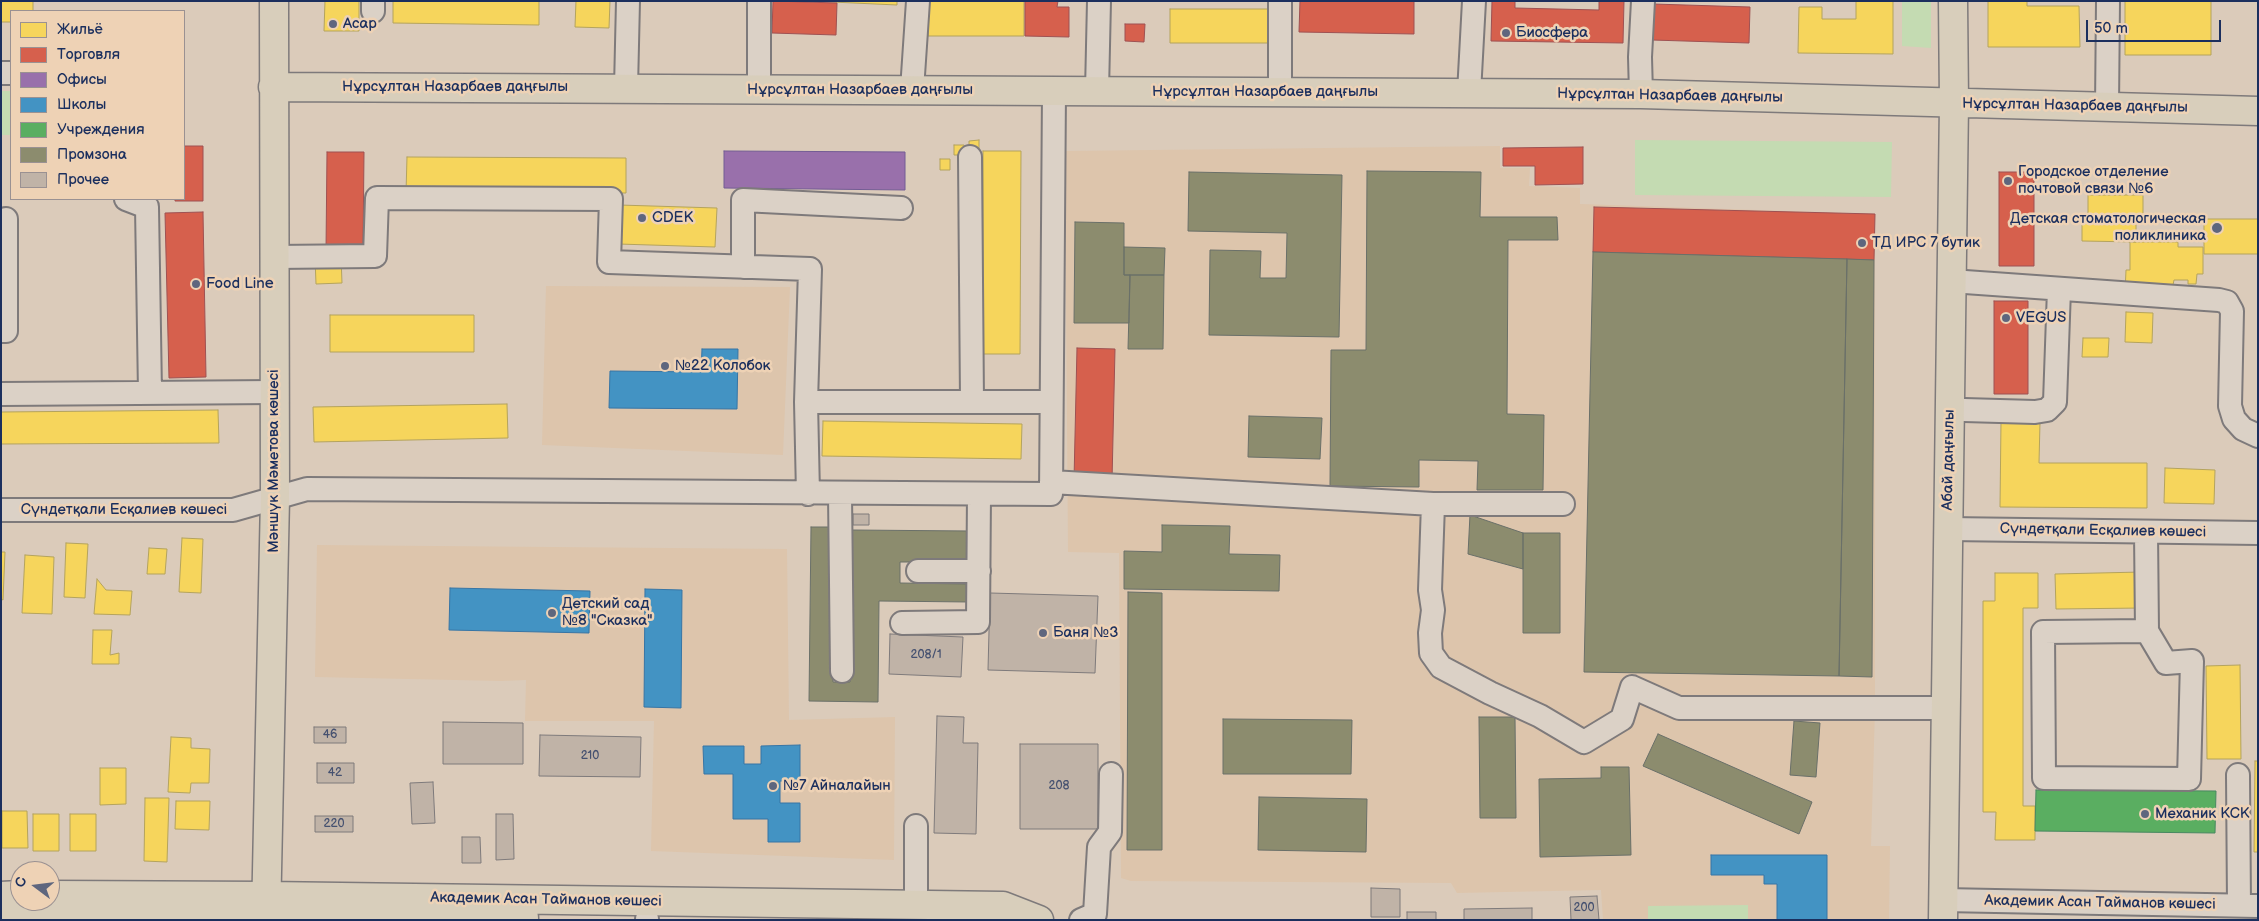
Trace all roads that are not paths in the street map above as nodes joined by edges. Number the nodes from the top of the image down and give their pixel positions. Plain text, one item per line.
1 (274, 1) edge
2 (628, 1) edge
3 (760, 1) edge
4 (918, 1) edge
5 (1099, 1) edge
6 (1280, 1) edge
7 (1474, 1) edge
8 (1642, 1) edge
9 (1953, 1) edge
10 (2108, 1) edge
11 (273, 86) junction
12 (626, 88) junction
13 (759, 89) junction
14 (912, 90) junction
15 (1054, 91) junction
16 (1097, 91) junction
17 (1280, 92) junction
18 (1470, 93) junction
19 (1641, 94) junction
20 (1954, 103) junction
21 (2107, 107) junction
22 (2258, 111) edge
23 (970, 157) dead end
24 (129, 200) edge
25 (901, 208) dead end
26 (6, 219) dead end
27 (274, 257) junction
28 (743, 267) junction
29 (1965, 282) dead end
30 (2059, 289) junction
31 (1, 331) edge
32 (274, 392) junction
33 (150, 393) junction
34 (1, 394) edge
35 (806, 402) junction
36 (972, 402) junction
37 (1050, 402) junction
38 (1964, 410) dead end
39 (2258, 436) edge
40 (1051, 482) junction
41 (808, 494) junction
42 (840, 494) junction
43 (979, 494) junction
44 (275, 498) junction
45 (1433, 504) junction
46 (1563, 504) dead end
47 (1, 510) edge
48 (1948, 529) junction
49 (2146, 532) junction
50 (2258, 533) edge
51 (918, 571) dead end
52 (979, 571) junction
53 (902, 623) dead end
54 (2147, 630) junction
55 (842, 671) dead end
56 (1946, 708) junction
57 (1111, 774) dead end
58 (2238, 775) dead end
59 (916, 826) dead end
60 (60, 897) edge
61 (916, 904) junction
62 (2249, 906) edge
63 (60, 908) edge
64 (1943, 910) edge
65 (267, 911) edge
66 (647, 920) edge
67 (670, 920) edge
68 (678, 920) edge
69 (1039, 920) edge
70 (1081, 920) edge

1 - 11 main road, Мәншүк Мәметова көшесі
2 - 12 street
3 - 13 street
4 - 14 street
5 - 16 street
6 - 17 street
7 - 18 street
8 - 19 street
9 - 20 main road, Абай даңғылы
10 - 21 street
11 - 12 main road, Нұрсұлтан Назарбаев даңғылы
11 - 27 main road, Мәншүк Мәметова көшесі
12 - 13 main road, Нұрсұлтан Назарбаев даңғылы
13 - 14 main road, Нұрсұлтан Назарбаев даңғылы
14 - 15 main road, Нұрсұлтан Назарбаев даңғылы
15 - 16 main road, Нұрсұлтан Назарбаев даңғылы
15 - 37 street
16 - 17 main road, Нұрсұлтан Назарбаев даңғылы
17 - 18 main road, Нұрсұлтан Назарбаев даңғылы
18 - 19 main road, Нұрсұлтан Назарбаев даңғылы
19 - 20 main road, Нұрсұлтан Назарбаев даңғылы
20 - 21 main road, Нұрсұлтан Назарбаев даңғылы
20 - 48 main road, Абай даңғылы
21 - 22 main road, Нұрсұлтан Назарбаев даңғылы
23 - 36 street
24 - 33 street
25 - 28 street
26 - 31 street
27 - 28 street
27 - 32 main road, Мәншүк Мәметова көшесі
28 - 35 street
29 - 30 street
30 - 38 street
30 - 39 street
32 - 33 street
32 - 44 main road, Мәншүк Мәметова көшесі
33 - 34 street
35 - 36 street
35 - 41 street
36 - 37 street
37 - 40 street
40 - 43 street, Сүндетқали Есқалиев көшесі
40 - 45 street
41 - 42 street, Сүндетқали Есқалиев көшесі
41 - 44 street, Сүндетқали Есқалиев көшесі
42 - 43 street, Сүндетқали Есқалиев көшесі
42 - 55 street
43 - 52 street
44 - 47 street, Сүндетқали Есқалиев көшесі
44 - 65 main road, Мәншүк Мәметова көшесі
45 - 46 street
45 - 56 street
48 - 49 street, Сүндетқали Есқалиев көшесі
48 - 56 main road, Абай даңғылы
49 - 50 street, Сүндетқали Есқалиев көшесі
49 - 54 street
51 - 52 street
52 - 53 street
54 - 54 street
56 - 64 main road, Абай даңғылы
57 - 70 street
58 - 62 street
59 - 61 street
60 - 65 main road, Академик Асан Тайманов көшесі
61 - 65 main road, Академик Асан Тайманов көшесі
61 - 69 main road, Академик Асан Тайманов көшесі
62 - 64 street, Академик Асан Тайманов көшесі
63 - 65 main road, Академик Асан Тайманов көшесі
65 - 66 main road, Академик Асан Тайманов көшесі
66 - 67 main road, Академик Асан Тайманов көшесі
67 - 68 main road, Академик Асан Тайманов көшесі

